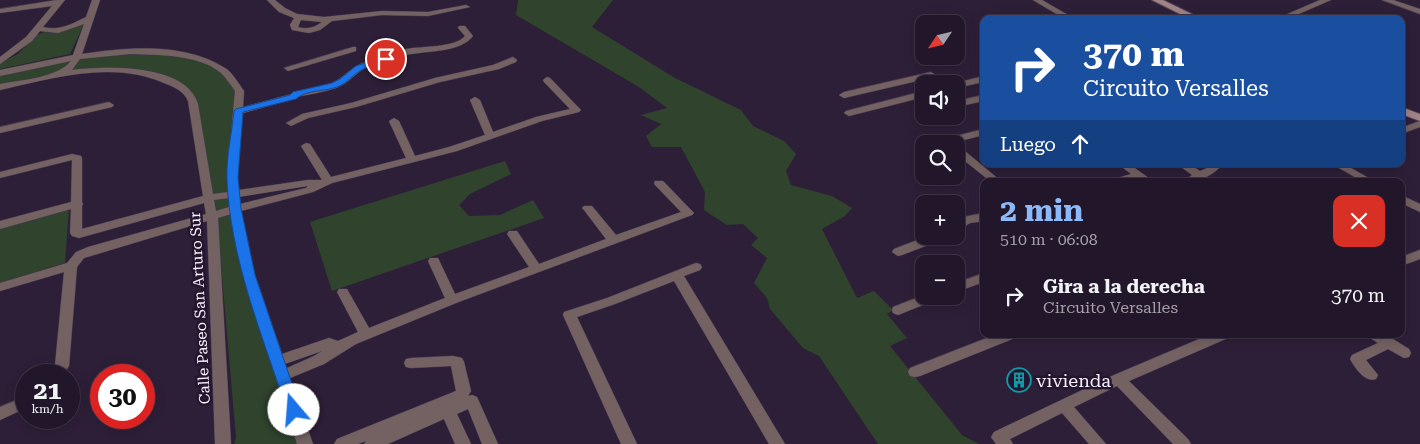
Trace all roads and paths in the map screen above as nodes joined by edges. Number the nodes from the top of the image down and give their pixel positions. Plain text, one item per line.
1 (29, 0) edge
2 (96, 0) edge
3 (272, 0) edge
4 (1037, 0) edge
5 (1156, 0) edge
6 (1327, 0) edge
7 (1386, 0) edge
8 (60, 1) edge
9 (39, 3) edge
10 (0, 4) edge
11 (466, 7) dead end
12 (0, 10) edge
13 (1419, 11) edge
14 (1064, 15) edge
15 (1189, 15) edge
16 (1290, 15) edge
17 (299, 17) junction
18 (88, 19) junction
19 (329, 20) junction
20 (38, 28) junction
21 (462, 28) dead end
22 (80, 42) junction
23 (353, 49) dead end
24 (109, 53) junction
25 (75, 56) junction
26 (0, 60) edge
27 (513, 60) dead end
28 (345, 63) junction
29 (288, 68) dead end
30 (0, 72) edge
31 (48, 77) junction
32 (915, 78) edge
33 (980, 79) edge
34 (547, 80) dead end
35 (965, 83) edge
36 (0, 87) edge
37 (844, 95) dead end
38 (915, 96) edge
39 (337, 97) junction
40 (980, 99) edge
41 (475, 100) dead end
42 (965, 102) edge
43 (109, 105) dead end
44 (239, 105) junction
45 (1405, 112) edge
46 (849, 113) dead end
47 (1420, 118) edge
48 (394, 121) dead end
49 (291, 123) dead end
50 (1420, 124) edge
51 (1405, 129) edge
52 (0, 130) edge
53 (980, 133) edge
54 (490, 136) junction
55 (965, 137) edge
56 (306, 146) dead end
57 (965, 156) edge
58 (411, 159) junction
59 (1128, 167) edge
60 (1186, 167) edge
61 (1343, 167) edge
62 (1214, 168) dead end
63 (0, 175) edge
64 (1200, 176) junction
65 (992, 178) edge
66 (1144, 178) edge
67 (1195, 178) edge
68 (1364, 178) edge
69 (325, 182) junction
70 (658, 183) dead end
71 (234, 196) junction
72 (208, 198) junction
73 (1405, 200) edge
74 (78, 204) junction
75 (176, 207) junction
76 (235, 208) junction
77 (588, 208) dead end
78 (1420, 209) edge
79 (46, 213) junction
80 (77, 216) junction
81 (212, 216) junction
82 (980, 218) edge
83 (965, 221) edge
84 (0, 225) edge
85 (178, 225) junction
86 (514, 234) dead end
87 (614, 241) junction
88 (916, 245) edge
89 (898, 252) dead end
90 (1420, 254) edge
91 (1405, 260) edge
92 (434, 261) dead end
93 (71, 266) junction
94 (696, 267) dead end
95 (536, 269) junction
96 (677, 275) junction
97 (980, 279) edge
98 (965, 284) edge
99 (0, 287) edge
100 (343, 292) dead end
101 (452, 300) junction
102 (915, 303) edge
103 (898, 310) dead end
104 (366, 335) junction
105 (1000, 338) edge
106 (1214, 338) edge
107 (1381, 338) edge
108 (338, 347) junction
109 (278, 361) junction
110 (411, 363) dead end
111 (62, 364) edge
112 (915, 372) dead end
113 (283, 375) junction
114 (1371, 375) dead end
115 (1119, 379) junction
116 (1063, 406) junction
117 (15, 407) edge
118 (448, 411) junction
119 (0, 414) edge
120 (221, 440) edge
121 (1002, 440) edge
122 (305, 444) edge
123 (342, 444) edge
124 (372, 444) edge
125 (463, 444) edge
126 (490, 444) edge
127 (629, 444) edge
128 (777, 444) edge
129 (1098, 444) edge
130 (1183, 444) edge

1 - 10 street
2 - 18 street
3 - 17 street
4 - 14 street
5 - 15 main road
6 - 16 street
7 - 13 street
8 - 9 street
8 - 20 street
9 - 12 street
11 - 19 street
17 - 19 street
17 - 19 street
18 - 20 street
18 - 22 street
20 - 26 street
21 - 28 street
22 - 24 street
22 - 25 street
23 - 28 street
24 - 25 street
24 - 44 street
25 - 30 street
25 - 31 street
27 - 39 street
28 - 29 street
28 - 39 street
31 - 36 street
31 - 72 street, Calle Paseo San Arturo Sur
32 - 37 street
33 - 35 street
34 - 54 street
38 - 46 street
39 - 44 street
39 - 49 street
40 - 42 street
41 - 54 street
43 - 52 street
44 - 71 street
45 - 47 main road
48 - 58 street
50 - 51 street
53 - 55 street
54 - 58 street
56 - 69 street
57 - 65 street
58 - 69 street
59 - 66 street
60 - 64 street
61 - 68 street
62 - 64 street
63 - 74 street
64 - 67 street
69 - 71 street
69 - 76 street
70 - 87 street
71 - 72 street
71 - 76 street
72 - 75 street
72 - 81 street, Calle Paseo San Arturo Sur
73 - 78 street
74 - 79 street
74 - 80 street
75 - 80 street
75 - 85 street
76 - 81 street
76 - 109 street
77 - 87 street
79 - 80 street
79 - 84 street
81 - 85 street
81 - 120 street, Calle Paseo San Arturo Sur
82 - 83 street
85 - 93 street
86 - 95 street
87 - 95 street
88 - 89 street
90 - 91 street
92 - 101 street
93 - 99 street
93 - 111 street
94 - 96 street
95 - 101 street
96 - 127 street
96 - 128 street
97 - 98 street
100 - 104 street
101 - 104 street
102 - 103 street
104 - 108 street
105 - 112 street
106 - 115 street
107 - 114 street
108 - 109 street
108 - 113 street
109 - 113 street
110 - 123 street
113 - 122 street
115 - 116 street
115 - 130 street
116 - 121 street
116 - 129 street
117 - 119 street
118 - 124 street
118 - 125 street
118 - 126 street

